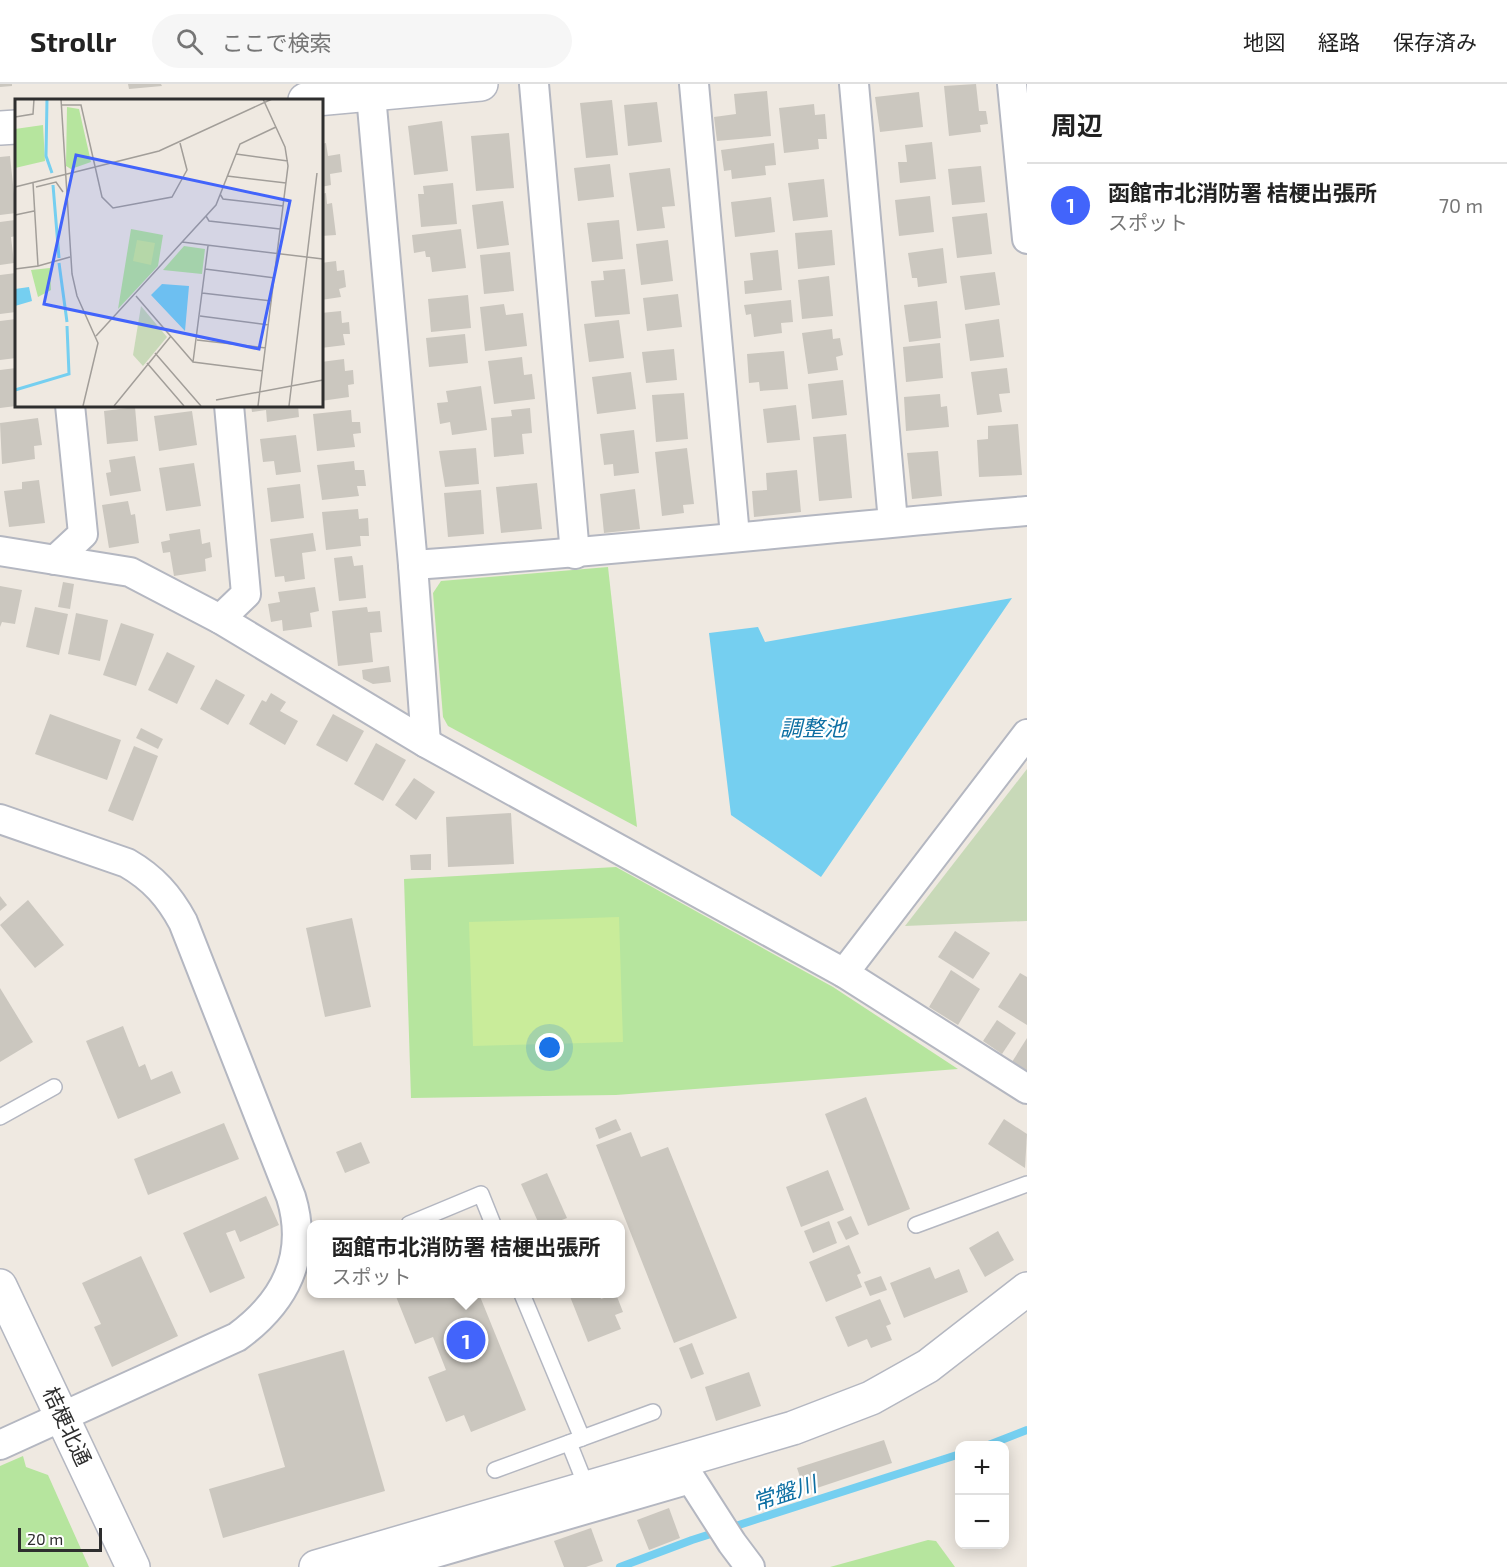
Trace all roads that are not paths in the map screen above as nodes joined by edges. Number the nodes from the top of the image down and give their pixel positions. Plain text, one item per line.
1 (481, 84) edge
2 (534, 84) edge
3 (694, 84) edge
4 (854, 84) edge
5 (1012, 84) edge
6 (370, 89) edge
7 (311, 99) edge
8 (15, 127) edge
9 (0, 128) edge
10 (1027, 239) edge
11 (70, 406) edge
12 (229, 406) edge
13 (1027, 511) edge
14 (893, 522) junction
15 (735, 536) junction
16 (0, 551) edge
17 (575, 554) junction
18 (55, 560) junction
19 (413, 565) junction
20 (220, 619) junction
21 (1027, 734) edge
22 (426, 743) junction
23 (0, 819) edge
24 (844, 973) junction
25 (54, 1087) dead end
26 (1027, 1089) edge
27 (0, 1117) edge
28 (1027, 1184) edge
29 (419, 1220) edge
30 (491, 1220) edge
31 (916, 1225) dead end
32 (0, 1286) edge
33 (1027, 1289) edge
34 (524, 1298) edge
35 (652, 1412) dead end
36 (63, 1415) junction
37 (576, 1441) junction
38 (0, 1445) edge
39 (495, 1470) dead end
40 (685, 1470) junction
41 (587, 1488) junction
42 (134, 1567) edge
43 (316, 1567) edge
44 (387, 1567) edge
45 (750, 1567) edge

1 - 6 street
2 - 17 street
3 - 15 street
4 - 14 street
5 - 10 street
6 - 7 street
6 - 19 street
8 - 9 street
11 - 18 street
12 - 20 street
13 - 14 street
14 - 15 street
15 - 17 street
16 - 18 street
17 - 19 street
18 - 20 street
19 - 22 street
20 - 22 street
21 - 24 street
22 - 24 street
23 - 36 street
24 - 26 street
25 - 27 lane
28 - 31 lane
29 - 30 lane
32 - 36 street, 桔梗北通
33 - 40 street
34 - 37 lane
35 - 37 lane
36 - 38 street
36 - 42 street, 桔梗北通
37 - 39 lane
37 - 41 lane
40 - 41 street
40 - 44 street
40 - 45 street
41 - 43 street

